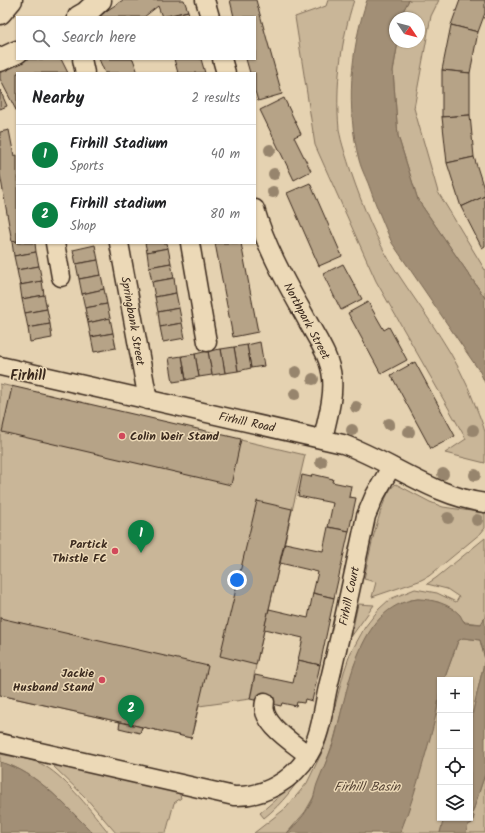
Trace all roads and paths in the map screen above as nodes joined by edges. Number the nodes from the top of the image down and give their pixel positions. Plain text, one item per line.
1 (11, 0) edge
2 (100, 0) edge
3 (205, 0) edge
4 (0, 13) edge
5 (81, 16) edge
6 (210, 16) edge
7 (16, 52) edge
8 (0, 60) edge
9 (222, 60) edge
10 (226, 72) edge
11 (256, 212) edge
12 (59, 244) edge
13 (119, 244) edge
14 (190, 244) edge
15 (61, 277) dead end
16 (207, 342) dead end
17 (0, 364) edge
18 (148, 400) junction
19 (323, 439) junction
20 (391, 467) junction
21 (485, 503) edge
22 (265, 702) dead end
23 (0, 743) edge
24 (308, 755) junction

1 - 4 main road
2 - 5 main road
3 - 6 street
7 - 8 main road
9 - 10 street
11 - 19 street, Northpark Street
12 - 15 street
13 - 18 street, Springbank Street
14 - 16 street
17 - 18 street, Firhill Road
18 - 19 street, Firhill Road
19 - 20 street, Firhill Road
20 - 21 street, Firhill Road
20 - 24 street, Firhill Court
22 - 24 street
23 - 24 street, Firhill Court

